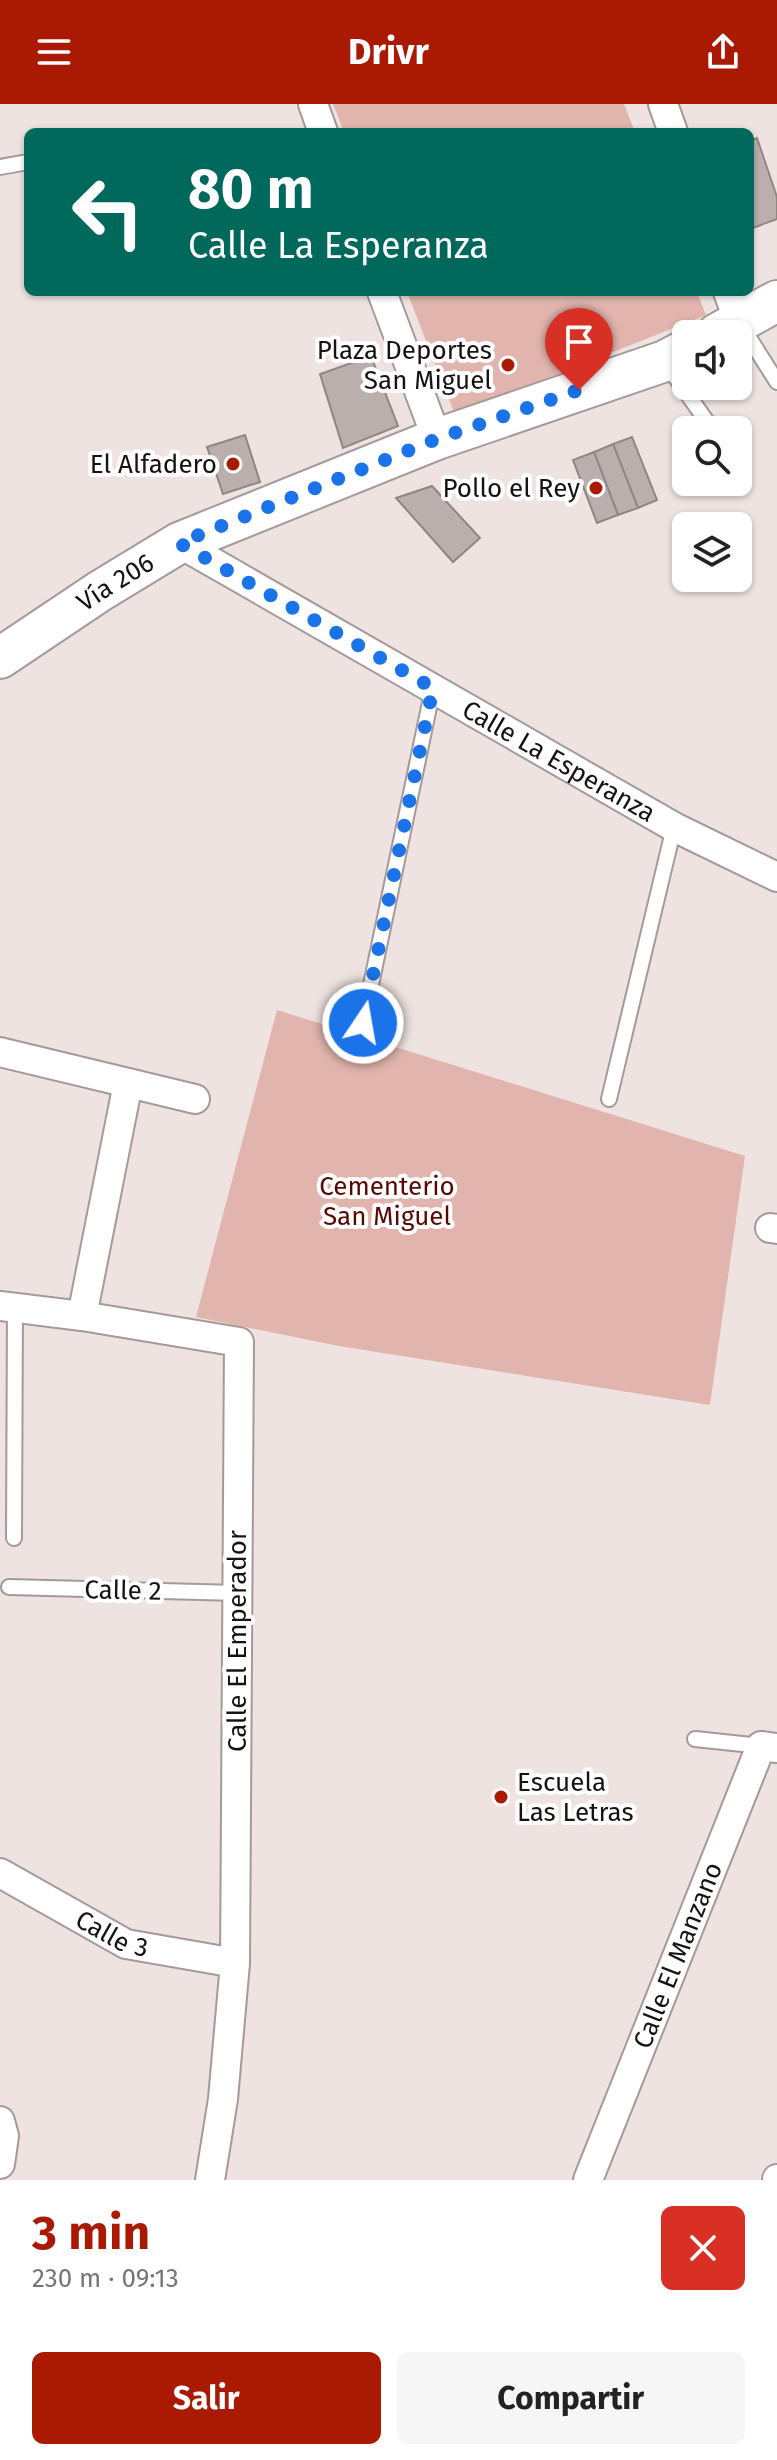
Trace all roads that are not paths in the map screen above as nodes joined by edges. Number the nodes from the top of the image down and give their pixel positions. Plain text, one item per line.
1 (313, 104) edge
2 (663, 104) edge
3 (322, 128) edge
4 (672, 128) edge
5 (24, 163) edge
6 (0, 167) edge
7 (383, 296) edge
8 (777, 301) edge
9 (728, 316) edge
10 (672, 357) edge
11 (777, 382) edge
12 (437, 439) junction
13 (179, 543) junction
14 (0, 658) edge
15 (433, 688) junction
16 (674, 827) junction
17 (777, 877) edge
18 (363, 1023) dead end
19 (0, 1052) edge
20 (128, 1083) junction
21 (195, 1099) dead end
22 (609, 1099) dead end
23 (8, 1307) edge
24 (82, 1316) junction
25 (14, 1538) dead end
26 (9, 1587) dead end
27 (238, 1593) junction
28 (695, 1739) dead end
29 (769, 1747) edge
30 (0, 1873) edge
31 (235, 1963) junction
32 (0, 2121) edge
33 (0, 2164) edge
34 (210, 2180) edge
35 (588, 2180) edge

1 - 3 street
2 - 4 street
5 - 6 lane
7 - 12 street
8 - 9 main road
9 - 11 lane
10 - 12 main road, Vía 206
12 - 13 main road, Vía 206
13 - 14 main road, Vía 206
13 - 15 street, Calle La Esperanza
15 - 16 street, Calle La Esperanza
15 - 18 lane
16 - 17 street, Calle La Esperanza
16 - 22 lane
19 - 20 street
20 - 21 street
20 - 24 street
23 - 24 street, Calle El Emperador
23 - 25 lane
24 - 27 street, Calle El Emperador
26 - 27 lane, Calle 2
27 - 31 street, Calle El Emperador
28 - 29 lane
29 - 35 street, Calle El Manzano
30 - 31 street, Calle 3
31 - 34 street, Calle El Emperador
32 - 33 street

